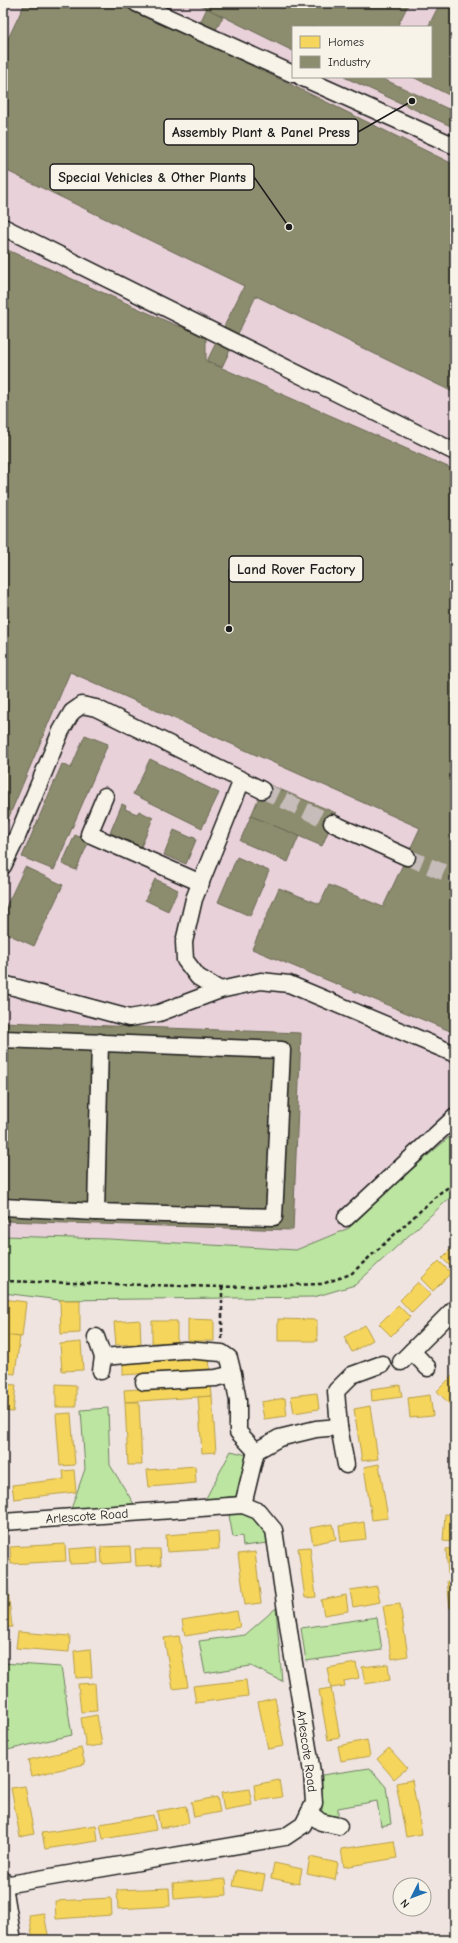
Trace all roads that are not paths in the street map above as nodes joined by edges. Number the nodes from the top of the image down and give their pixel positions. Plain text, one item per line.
1 (136, 3) edge
2 (292, 74) edge
3 (303, 78) edge
4 (455, 146) edge
5 (3, 227) edge
6 (455, 452) edge
7 (242, 780) junction
8 (262, 790) tunnel mouth
9 (105, 796) dead end
10 (332, 823) tunnel mouth
11 (407, 857) tunnel mouth
12 (3, 866) edge
13 (201, 883) junction
14 (3, 984) edge
15 (220, 990) junction
16 (3, 1039) edge
17 (100, 1042) junction
18 (455, 1054) edge
19 (455, 1117) edge
20 (3, 1207) edge
21 (96, 1212) junction
22 (346, 1218) dead end
23 (455, 1308) edge
24 (96, 1337) dead end
25 (382, 1364) dead end
26 (428, 1368) dead end
27 (233, 1374) junction
28 (144, 1382) dead end
29 (339, 1428) junction
30 (256, 1451) junction
31 (346, 1465) dead end
32 (243, 1505) junction
33 (3, 1522) edge
34 (309, 1813) junction
35 (339, 1826) dead end
36 (3, 1883) edge
37 (13, 1940) edge

1 - 2 street
3 - 4 street
5 - 6 street
7 - 8 street
7 - 12 street
7 - 13 street
9 - 13 street
10 - 11 street
13 - 15 street
14 - 15 street
15 - 18 street
16 - 17 street
17 - 21 street
17 - 21 street
19 - 22 street
20 - 21 street
23 - 26 street
24 - 27 street
25 - 29 street
27 - 28 street
27 - 30 street
29 - 30 street
29 - 31 street
30 - 32 street
32 - 33 street, Arlescote Road
32 - 34 street, Arlescote Road
34 - 35 street
34 - 36 street, Arlescote Road
36 - 37 street

